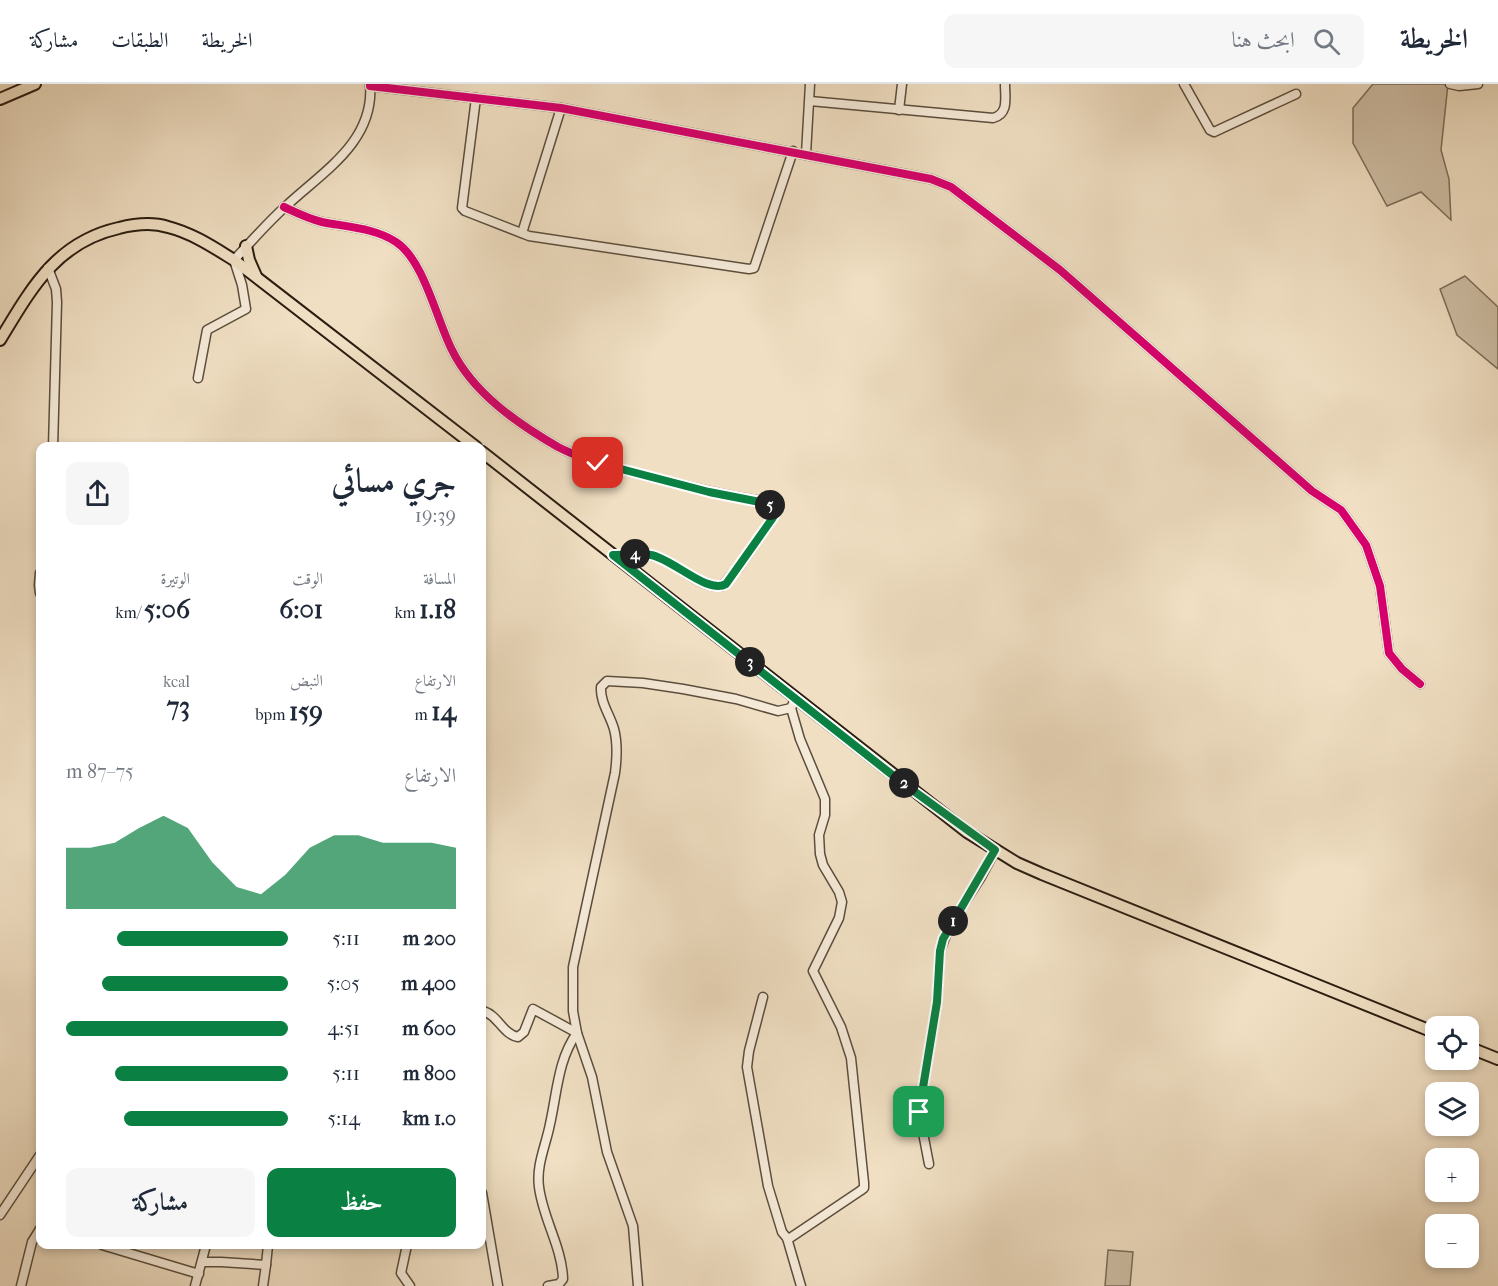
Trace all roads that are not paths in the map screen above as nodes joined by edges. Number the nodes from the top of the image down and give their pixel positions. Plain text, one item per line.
1 (35, 84) edge
2 (810, 84) edge
3 (902, 84) edge
4 (1005, 84) edge
5 (1184, 84) edge
6 (1450, 84) edge
7 (1478, 84) edge
8 (370, 85) edge
9 (1296, 94) dead end
10 (477, 98) junction
11 (0, 99) edge
12 (810, 102) junction
13 (561, 108) junction
14 (899, 110) junction
15 (793, 151) junction
16 (806, 154) junction
17 (284, 207) junction
18 (522, 233) junction
19 (246, 246) junction
20 (234, 260) junction
21 (48, 268) junction
22 (258, 279) junction
23 (0, 340) edge
24 (198, 378) dead end
25 (53, 442) edge
26 (470, 442) edge
27 (486, 455) edge
28 (613, 555) junction
29 (1420, 684) dead end
30 (793, 702) junction
31 (995, 850) junction
32 (763, 997) dead end
33 (486, 1013) edge
34 (1425, 1029) edge
35 (577, 1033) junction
36 (1479, 1051) edge
37 (1498, 1059) edge
38 (36, 1161) edge
39 (929, 1164) dead end
40 (0, 1215) edge
41 (486, 1216) edge
42 (36, 1236) edge
43 (787, 1238) junction
44 (115, 1249) edge
45 (205, 1249) edge
46 (268, 1249) edge
47 (406, 1249) edge
48 (202, 1262) junction
49 (266, 1265) junction
50 (199, 1274) junction
51 (559, 1285) edge
52 (21, 1286) edge
53 (195, 1286) edge
54 (263, 1286) edge
55 (410, 1286) edge
56 (498, 1286) edge
57 (548, 1286) edge
58 (638, 1286) edge
59 (801, 1286) edge

1 - 11 main road
2 - 12 street
3 - 14 street
4 - 14 street
5 - 9 street
6 - 7 street
8 - 10 street
8 - 17 street
10 - 13 street
10 - 18 street
12 - 14 street
12 - 16 street
13 - 15 street
13 - 18 street
15 - 16 street
15 - 18 street
16 - 29 street
17 - 19 street
17 - 28 street
19 - 20 street
19 - 22 main road
20 - 21 main road
20 - 22 main road
20 - 24 street
21 - 23 main road
21 - 25 street
22 - 26 main road
27 - 28 main road
28 - 30 main road
30 - 31 main road
30 - 35 street
30 - 43 street
31 - 34 main road
31 - 39 street
32 - 43 street
33 - 35 street
35 - 51 street
35 - 58 street
36 - 37 main road
38 - 40 street
41 - 56 street
42 - 52 street
43 - 59 street
44 - 50 street
45 - 48 street
46 - 49 street
47 - 55 street
48 - 49 street
48 - 50 street
49 - 54 street
50 - 53 street
51 - 57 street

